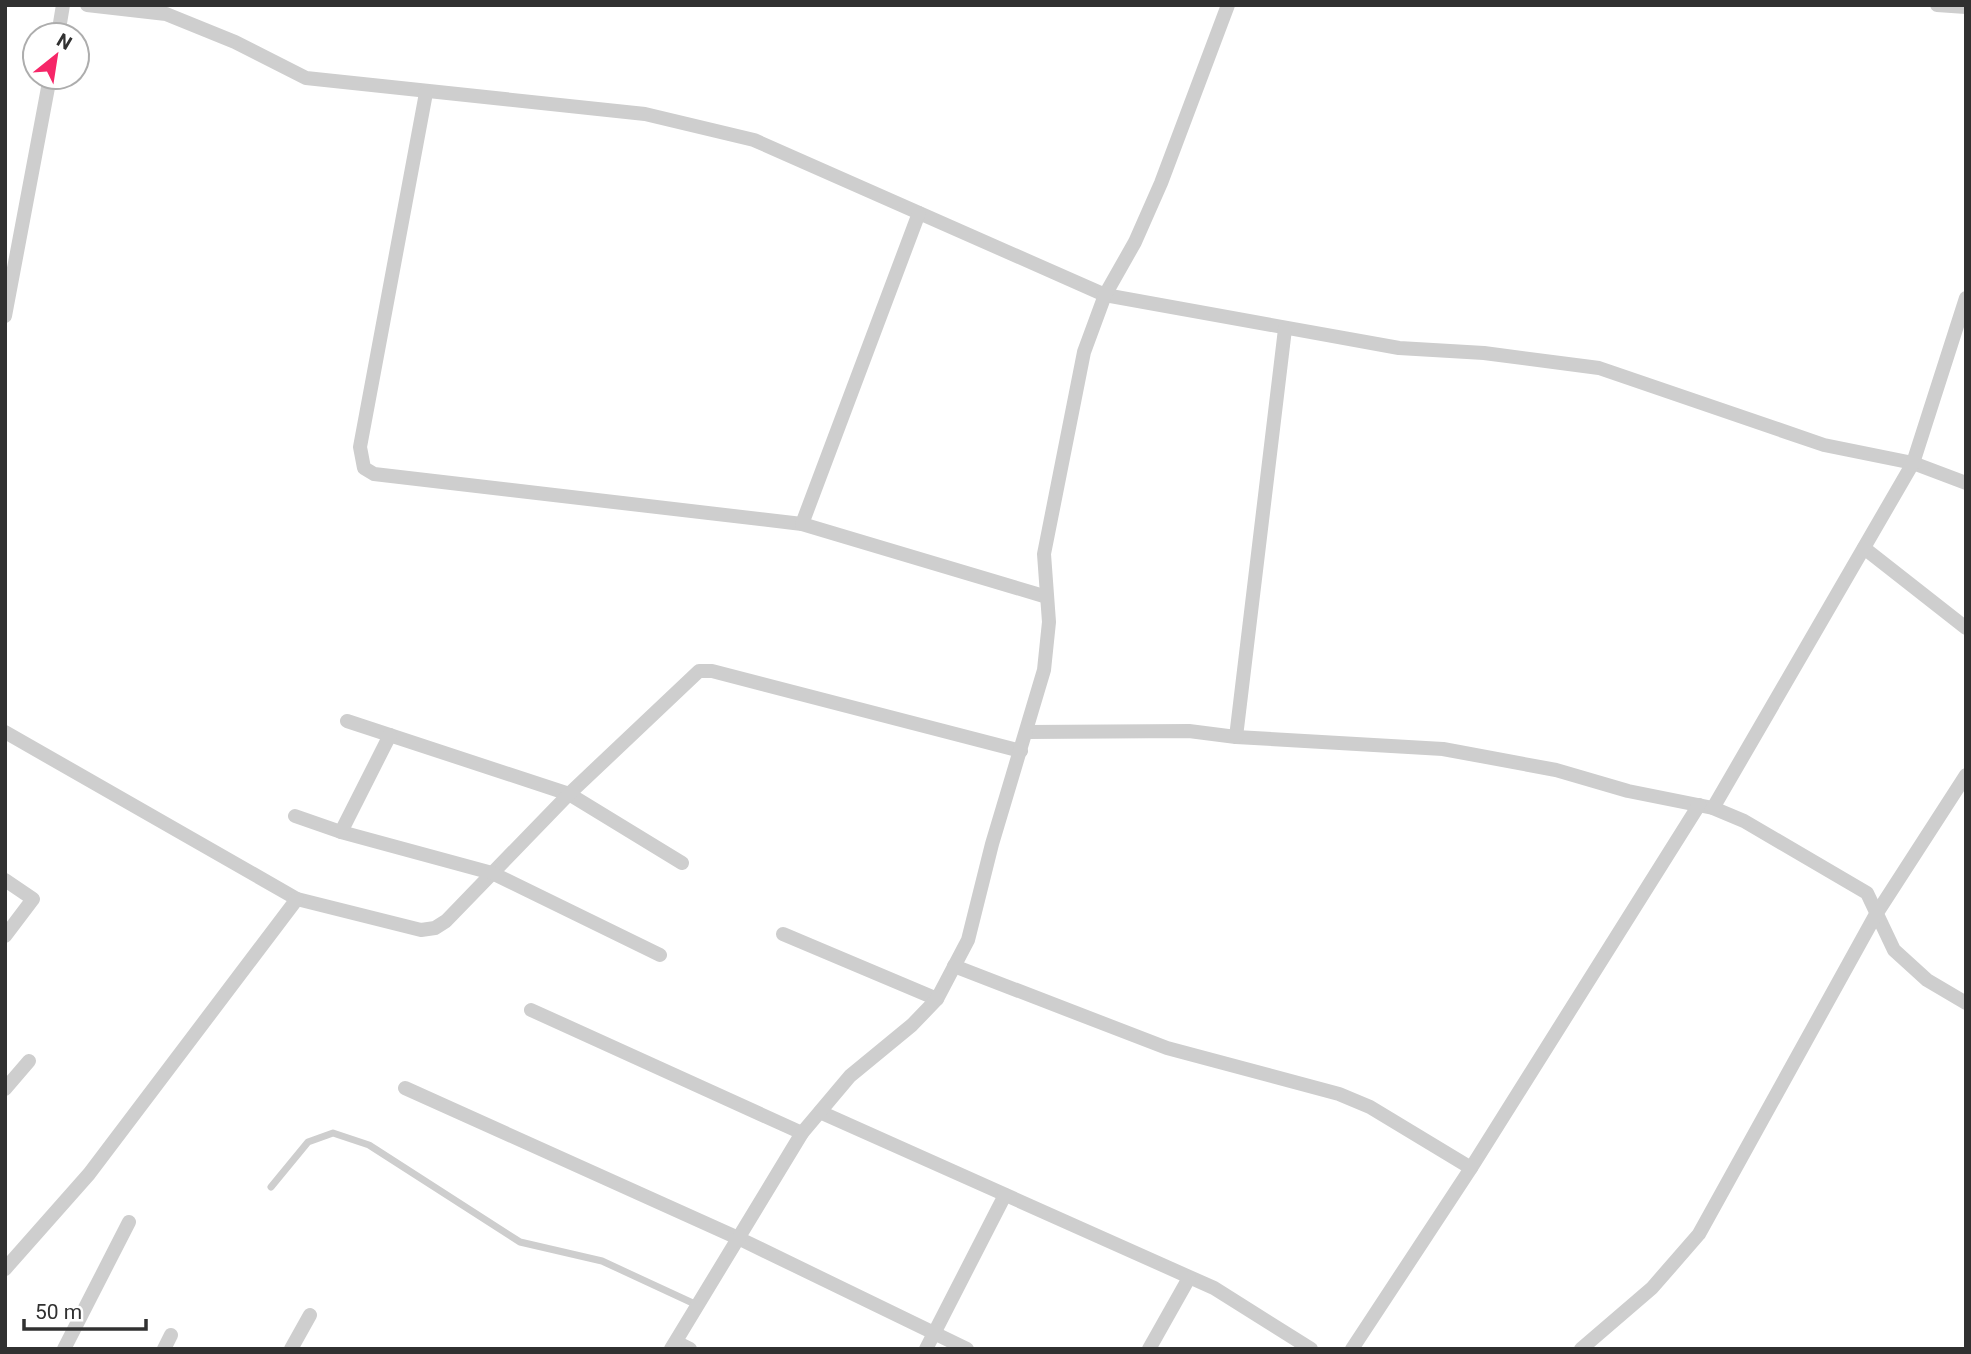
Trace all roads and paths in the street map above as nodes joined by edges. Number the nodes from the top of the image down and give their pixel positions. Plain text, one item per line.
1 (87, 5) edge
2 (1228, 5) edge
3 (1937, 5) edge
4 (1966, 7) edge
5 (47, 91) edge
6 (426, 93) junction
7 (919, 213) junction
8 (1105, 295) junction
9 (1966, 298) edge
10 (5, 316) edge
11 (1285, 329) junction
12 (1913, 463) junction
13 (1966, 483) edge
14 (802, 524) junction
15 (1864, 548) junction
16 (1047, 597) junction
17 (1966, 628) edge
18 (347, 721) dead end
19 (5, 732) edge
20 (1027, 732) junction
21 (390, 735) junction
22 (1236, 737) junction
23 (1021, 751) junction
24 (1966, 775) edge
25 (569, 794) junction
26 (1706, 807) junction
27 (295, 816) dead end
28 (341, 832) junction
29 (682, 863) dead end
30 (492, 873) junction
31 (5, 880) edge
32 (297, 899) junction
33 (1875, 916) junction
34 (783, 934) dead end
35 (5, 936) edge
36 (660, 955) dead end
37 (954, 966) junction
38 (937, 999) junction
39 (1966, 1003) edge
40 (531, 1010) dead end
41 (29, 1061) dead end
42 (5, 1088) edge
43 (405, 1088) dead end
44 (820, 1112) junction
45 (802, 1133) junction
46 (1471, 1168) junction
47 (271, 1187) dead end
48 (1005, 1195) junction
49 (129, 1222) dead end
50 (738, 1238) junction
51 (5, 1269) edge
52 (1189, 1278) junction
53 (697, 1305) junction
54 (310, 1315) dead end
55 (935, 1333) junction
56 (171, 1335) dead end
57 (673, 1345) edge
58 (64, 1349) edge
59 (164, 1349) edge
60 (291, 1349) edge
61 (690, 1349) edge
62 (926, 1349) edge
63 (967, 1349) edge
64 (1149, 1349) edge
65 (1311, 1349) edge
66 (1352, 1349) edge
67 (1581, 1349) edge

1 - 6 street
2 - 8 street
3 - 4 street
5 - 10 street
6 - 7 street
6 - 14 street
7 - 8 street
7 - 14 street
8 - 11 street
8 - 16 street
9 - 12 street
11 - 12 street
11 - 22 street
12 - 13 street
12 - 15 street
14 - 16 street
15 - 17 street
15 - 26 street
16 - 20 street
18 - 21 street
19 - 32 street
20 - 22 street
20 - 23 street
21 - 25 street
21 - 28 street
22 - 26 street
23 - 25 street
23 - 37 street
24 - 33 street
25 - 29 street
25 - 30 street
26 - 33 street
26 - 46 street
27 - 28 street
28 - 30 street
30 - 32 street
30 - 36 street
31 - 35 street
32 - 51 street
33 - 39 street
33 - 67 street
34 - 38 street
37 - 38 street
37 - 46 street
38 - 44 street
40 - 45 street
41 - 42 street
43 - 50 street
44 - 45 street
44 - 48 street
45 - 50 street
46 - 66 street
47 - 53 lane
48 - 52 street
48 - 55 street
49 - 58 street
50 - 53 street
50 - 55 street
52 - 64 street
52 - 65 street
53 - 57 street
54 - 60 street
55 - 62 street
55 - 63 street
56 - 59 street
57 - 61 street

